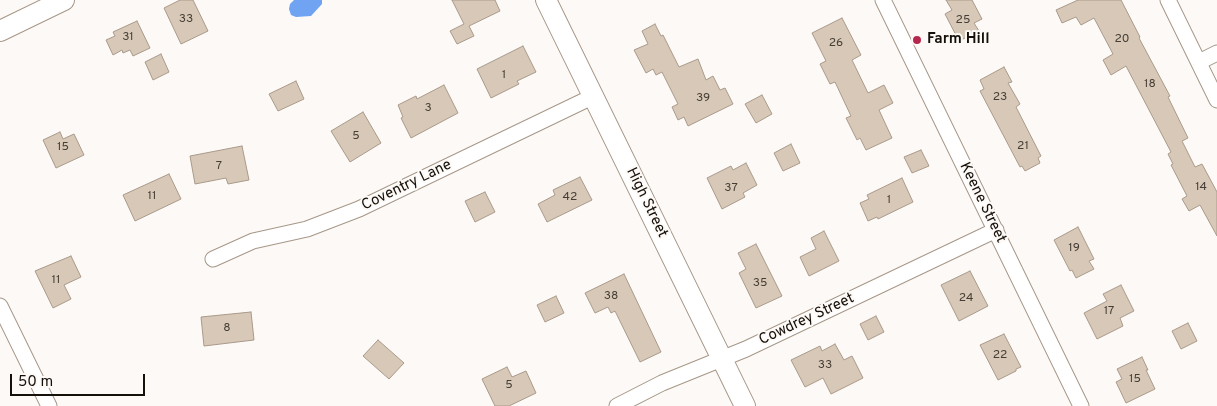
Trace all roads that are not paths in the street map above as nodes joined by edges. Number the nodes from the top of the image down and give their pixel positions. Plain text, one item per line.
1 (64, 0) edge
2 (546, 0) edge
3 (883, 0) edge
4 (1168, 0) edge
5 (0, 31) edge
6 (1217, 53) edge
7 (1199, 62) junction
8 (594, 96) junction
9 (1217, 100) edge
10 (996, 230) junction
11 (213, 259) dead end
12 (0, 306) edge
13 (722, 359) junction
14 (49, 406) edge
15 (617, 406) edge
16 (745, 406) edge
17 (1081, 406) edge

1 - 5 street
2 - 8 street, High Street
3 - 10 street, Keene Street
4 - 7 street
6 - 7 street
7 - 9 street
8 - 11 street, Coventry Lane
8 - 13 street, High Street
10 - 13 street, Cowdrey Street
10 - 17 street, Keene Street
12 - 14 street
13 - 15 street, Cowdrey Street
13 - 16 street, High Street

